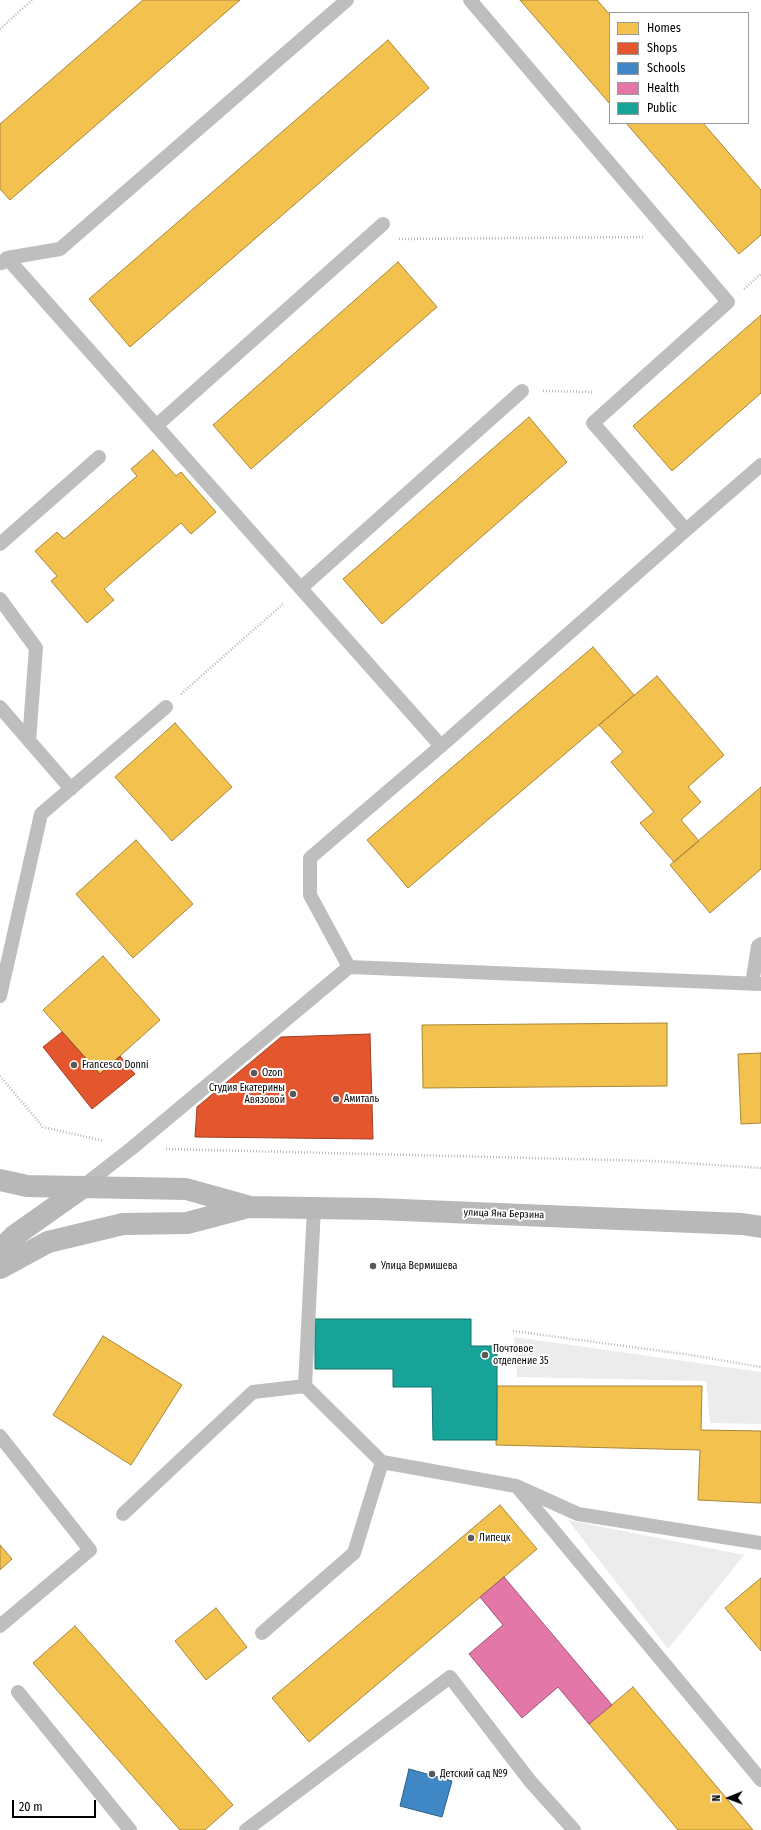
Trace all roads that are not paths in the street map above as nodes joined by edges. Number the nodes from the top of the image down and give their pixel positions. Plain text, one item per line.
1 (347, 0) edge
2 (470, 0) edge
3 (383, 224) dead end
4 (4, 261) edge
5 (522, 391) road end
6 (156, 426) junction
7 (99, 457) dead end
8 (761, 466) edge
9 (686, 530) junction
10 (0, 544) edge
11 (301, 588) junction
12 (0, 599) edge
13 (0, 707) edge
14 (166, 707) road end
15 (29, 741) junction
16 (441, 746) junction
17 (71, 789) junction
18 (761, 944) edge
19 (349, 967) junction
20 (756, 984) edge
21 (0, 996) edge
22 (0, 1180) edge
23 (82, 1188) junction
24 (248, 1207) junction
25 (314, 1208) junction
26 (761, 1227) edge
27 (0, 1250) edge
28 (0, 1268) edge
29 (305, 1386) junction
30 (0, 1436) edge
31 (382, 1462) junction
32 (516, 1486) junction
33 (123, 1514) dead end
34 (761, 1543) edge
35 (0, 1626) edge
36 (262, 1633) dead end
37 (18, 1692) dead end
38 (761, 1780) edge
39 (130, 1830) edge
40 (246, 1830) edge
41 (574, 1830) edge

1 - 4 lane
2 - 9 lane
3 - 6 lane
4 - 6 lane
5 - 11 lane
6 - 11 lane
7 - 10 lane
8 - 9 lane
9 - 16 lane
11 - 16 lane
12 - 15 lane
13 - 15 lane
14 - 17 lane
15 - 17 lane
16 - 19 lane
17 - 21 lane
18 - 20 lane
19 - 20 lane
19 - 23 lane
22 - 23 main road
23 - 24 main road
23 - 27 main road
24 - 25 main road, улица Яна Берзина
24 - 28 main road
25 - 26 main road, улица Яна Берзина
25 - 29 lane
29 - 31 lane
29 - 33 lane
30 - 35 lane
31 - 32 lane
31 - 36 lane
32 - 34 lane
32 - 38 lane
37 - 39 lane
40 - 41 lane

